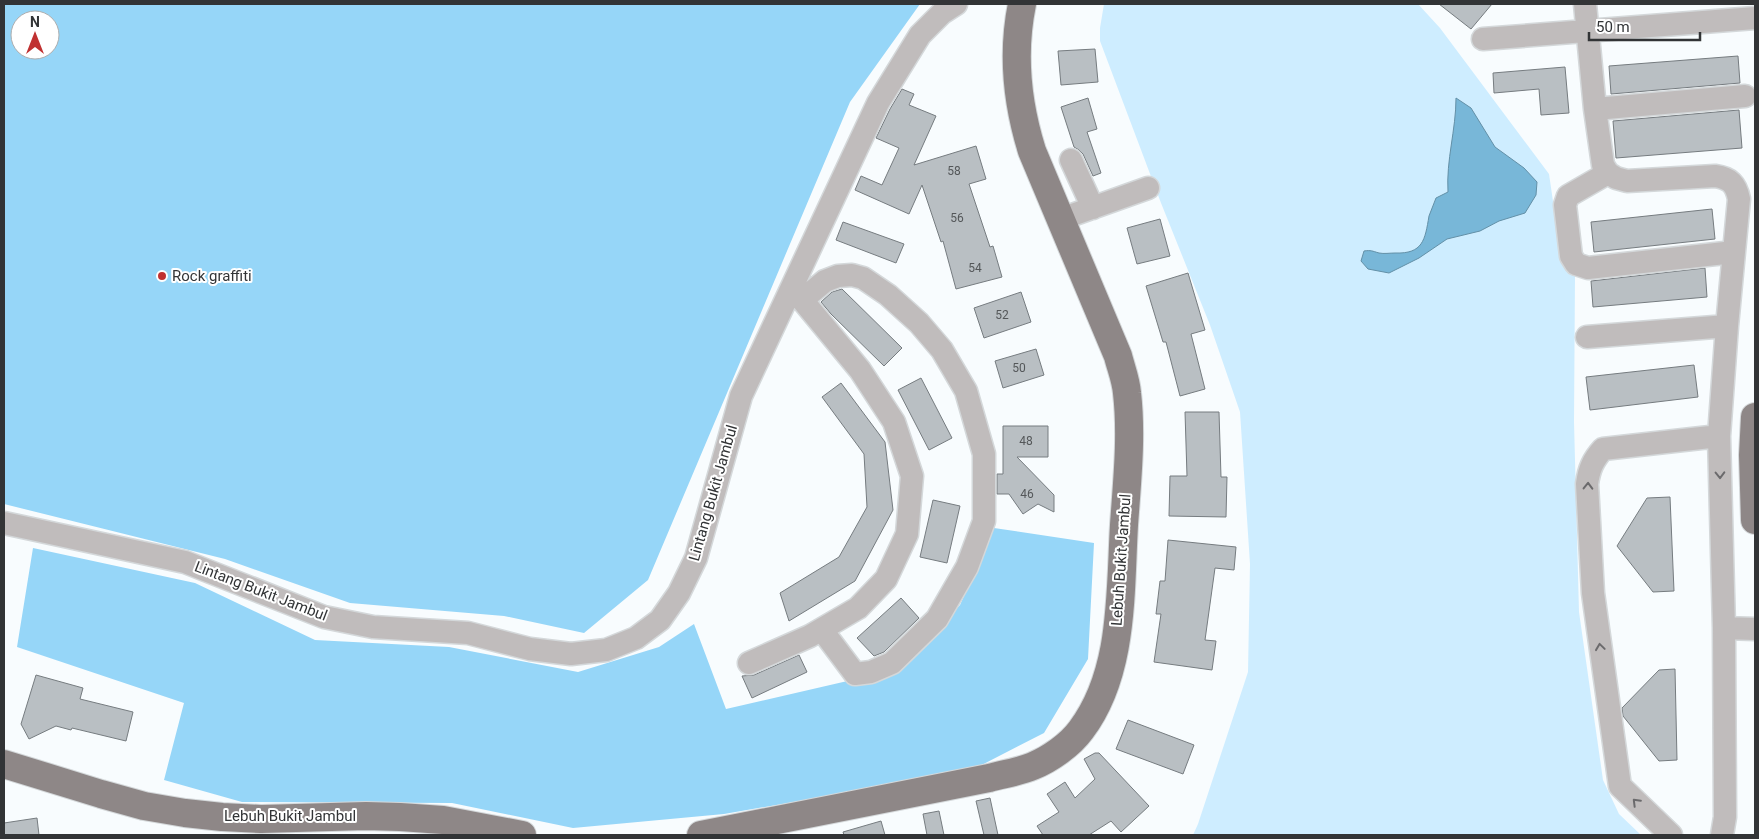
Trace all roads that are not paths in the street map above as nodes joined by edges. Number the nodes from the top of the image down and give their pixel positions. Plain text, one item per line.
1 (956, 4) edge
2 (1022, 4) edge
3 (1585, 4) edge
4 (1755, 18) edge
5 (1587, 32) junction
6 (1483, 39) dead end
7 (1745, 96) dead end
8 (1594, 109) junction
9 (1071, 160) dead end
10 (1608, 173) junction
11 (1148, 188) dead end
12 (1093, 208) junction
13 (1061, 219) junction
14 (1734, 252) junction
15 (797, 294) junction
16 (1727, 326) junction
17 (1587, 337) dead end
18 (1755, 417) edge
19 (1719, 436) junction
20 (1755, 520) edge
21 (4, 523) edge
22 (1724, 628) junction
23 (1755, 629) edge
24 (822, 630) junction
25 (749, 663) dead end
26 (4, 764) edge
27 (714, 834) edge
28 (522, 835) edge
29 (1671, 835) edge
30 (1722, 835) edge

1 - 15 street, Lintang Bukit Jambul
2 - 13 main road, Lebuh Bukit Jambul
3 - 5 street
4 - 5 street
5 - 6 street
5 - 8 street
7 - 8 street
8 - 10 street
9 - 12 street
10 - 14 street
10 - 14 street
11 - 12 street
12 - 13 street
13 - 27 main road, Lebuh Bukit Jambul
14 - 16 street
15 - 21 street, Lintang Bukit Jambul
15 - 24 street
15 - 24 street
16 - 17 street
16 - 19 street
18 - 20 main road
19 -> 22 street
29 -> 19 street
22 - 23 street
22 - 30 street
24 - 25 street
26 - 28 main road, Lebuh Bukit Jambul

